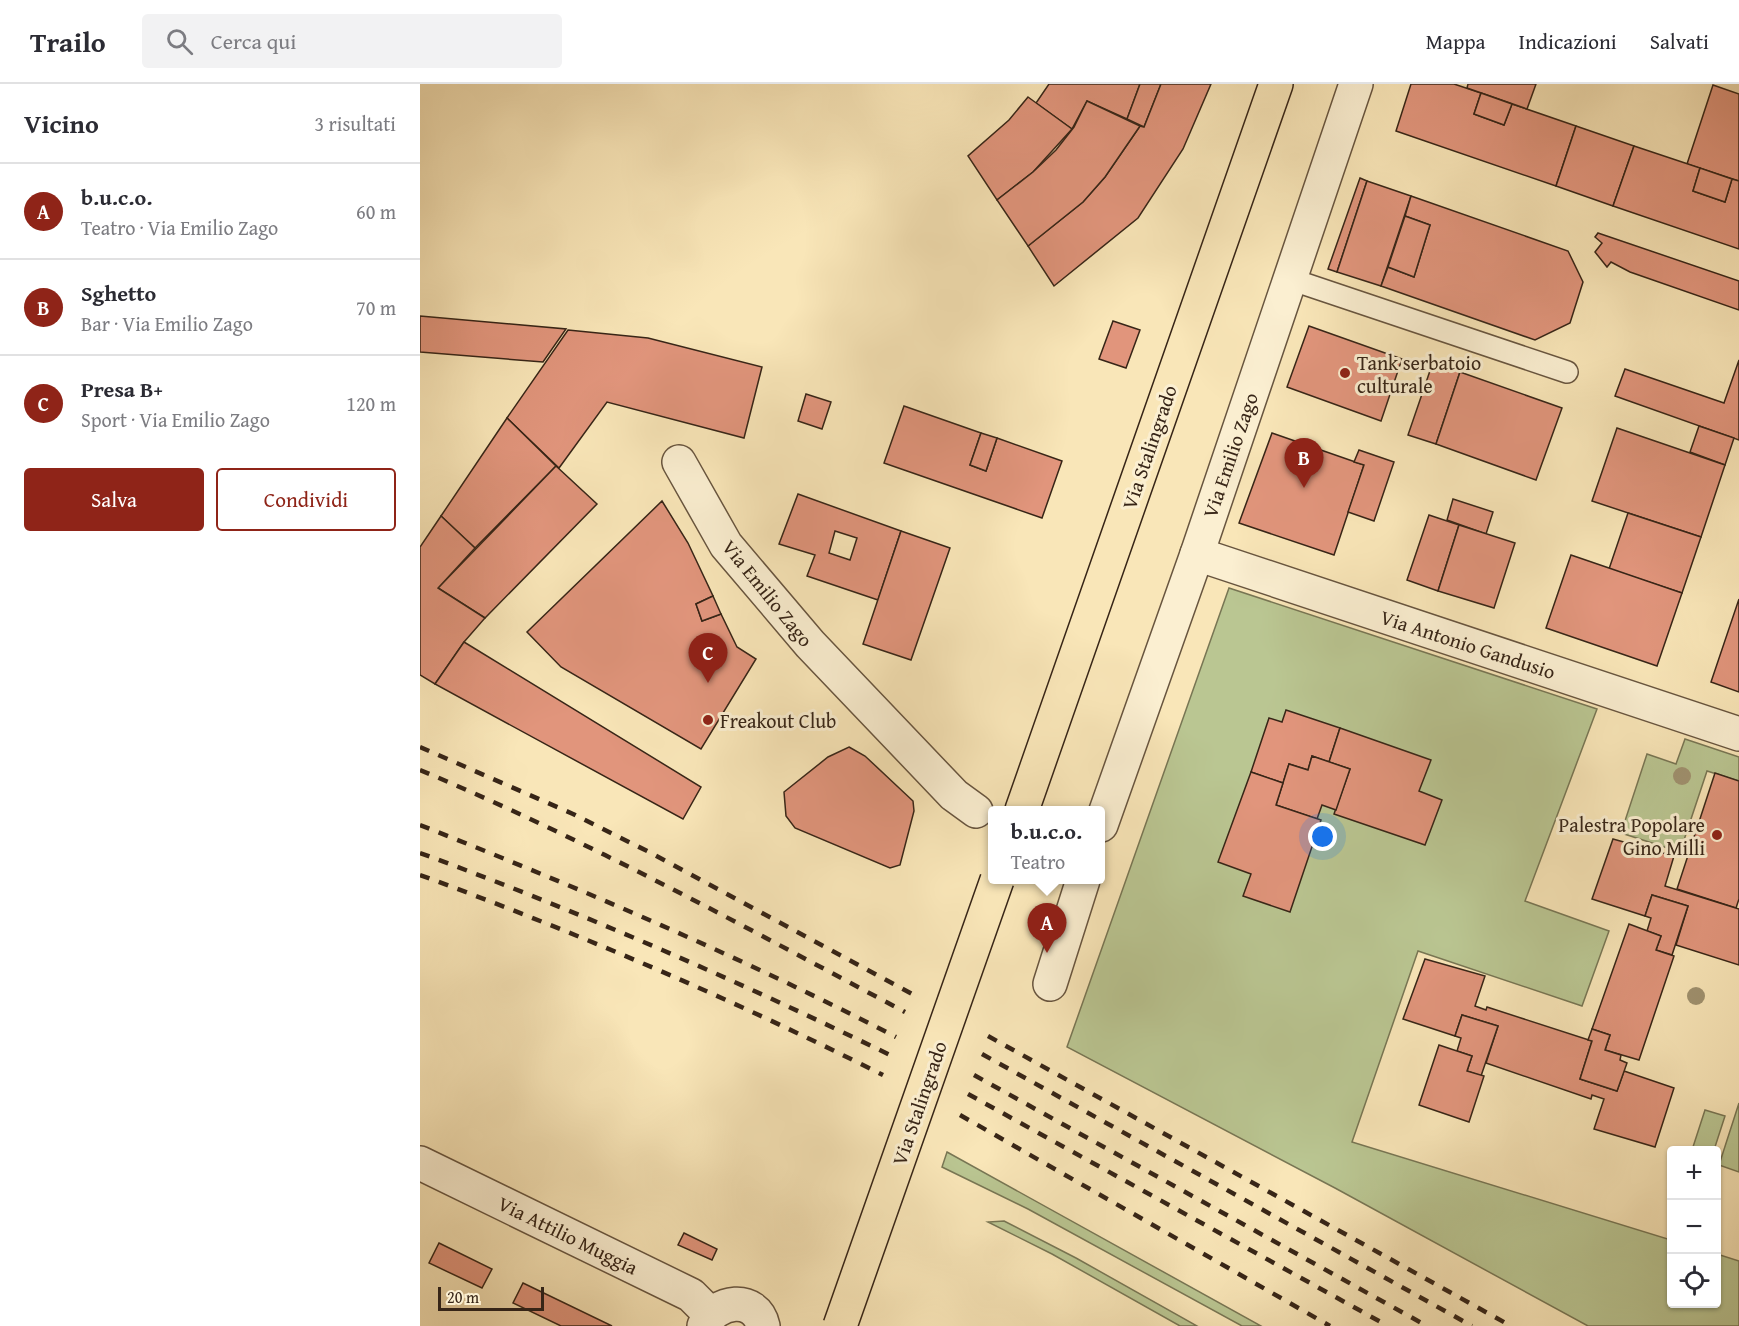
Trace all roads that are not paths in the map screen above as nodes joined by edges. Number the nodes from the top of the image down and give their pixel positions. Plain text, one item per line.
1 (1276, 84) edge
2 (1356, 84) edge
3 (1290, 279) junction
4 (1567, 372) dead end
5 (680, 462) dead end
6 (1197, 554) junction
7 (1739, 734) edge
8 (1023, 806) edge
9 (976, 812) dead end
10 (1105, 814) edge
11 (995, 884) edge
12 (1081, 884) edge
13 (1050, 984) dead end
14 (420, 1163) edge
15 (707, 1320) edge
16 (763, 1326) edge
17 (840, 1326) edge

1 - 8 main road, Via Stalingrado
2 - 3 street, Via Emilio Zago
3 - 4 lane
3 - 6 street, Via Emilio Zago
5 - 9 street, Via Emilio Zago
6 - 7 street, Via Antonio Gandusio
6 - 10 street, Via Emilio Zago
11 - 17 main road, Via Stalingrado, bridge
12 - 13 street
14 - 15 street, Via Attilio Muggia
15 - 16 street, Via Attilio Muggia

